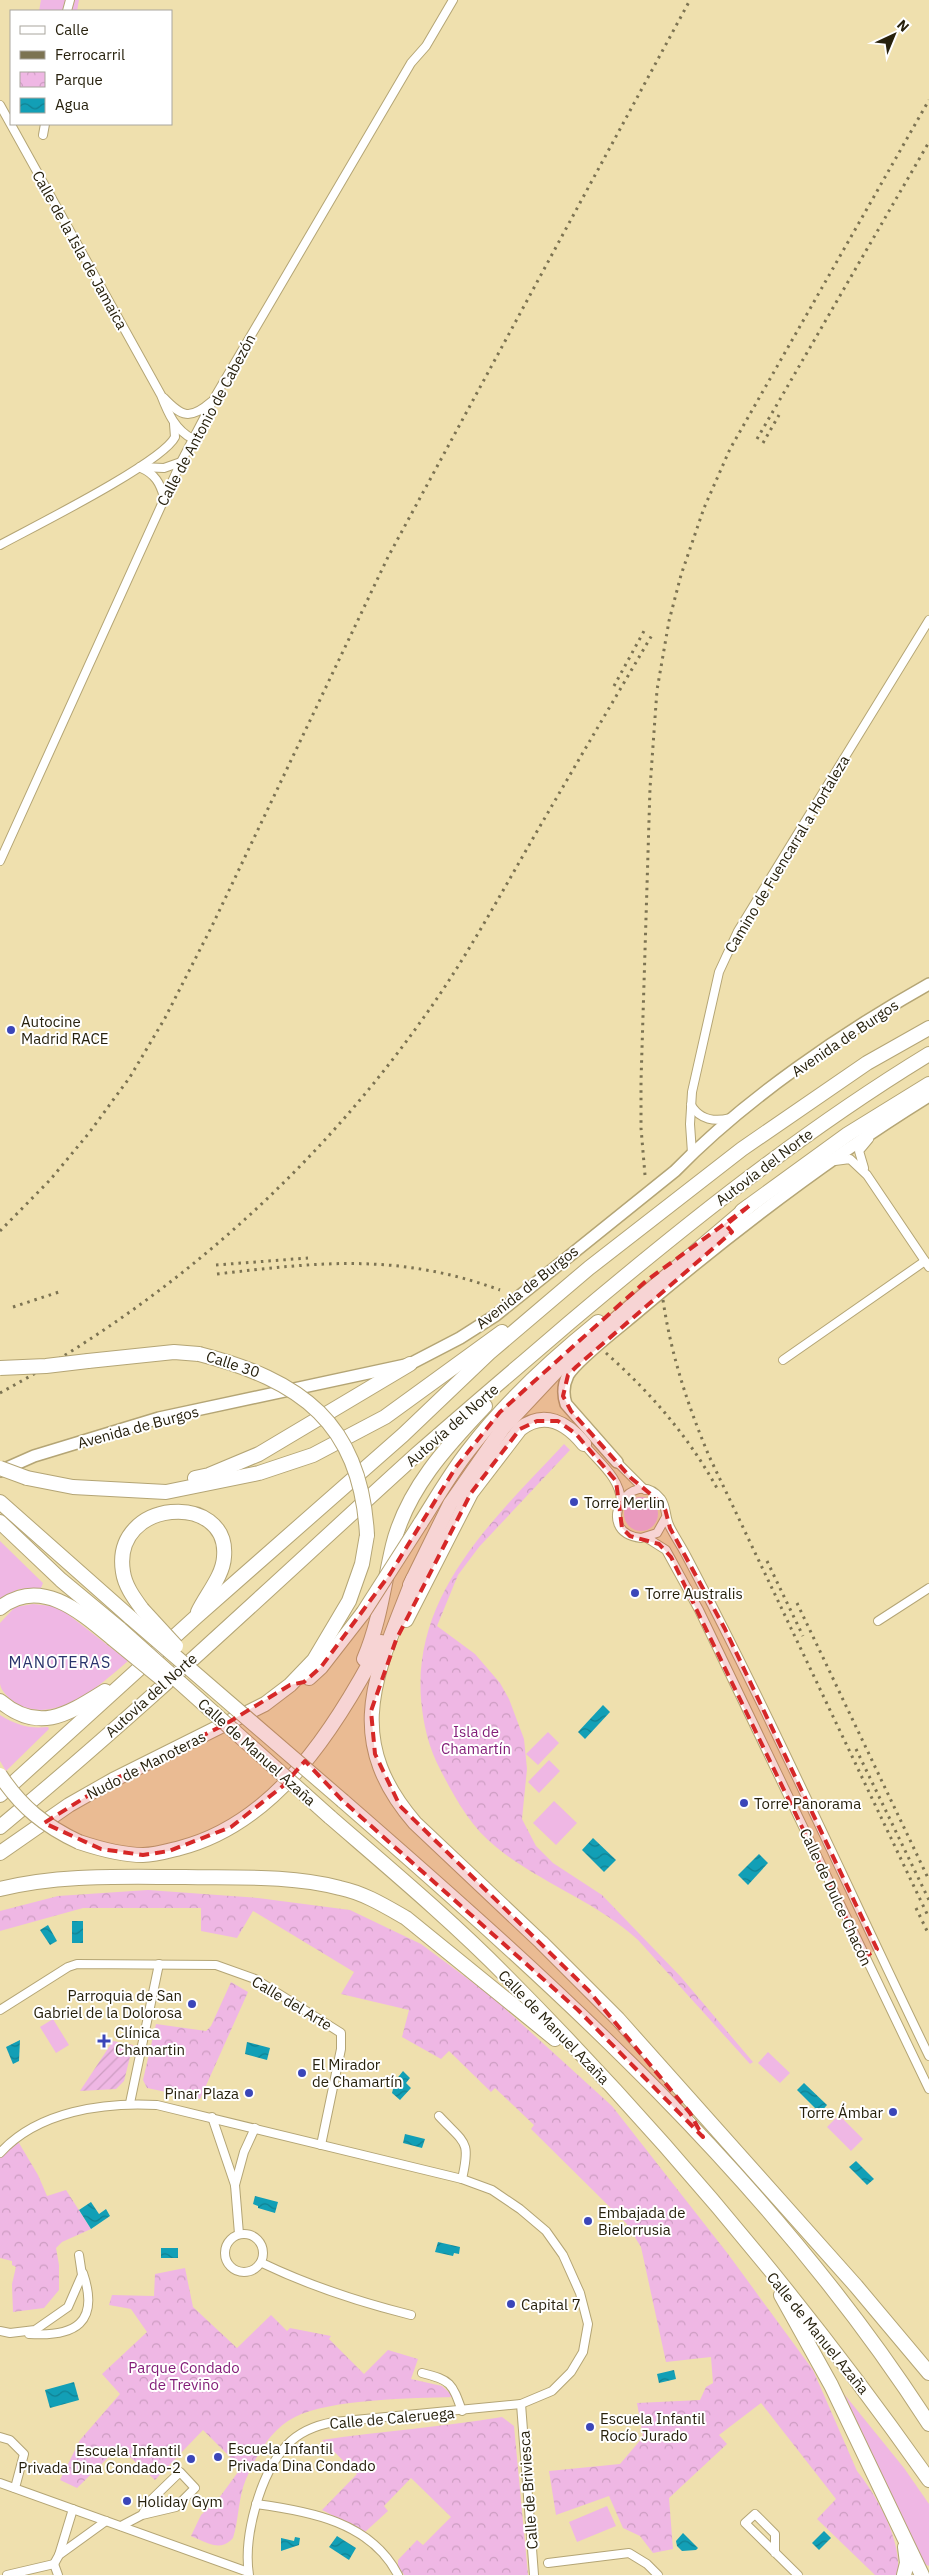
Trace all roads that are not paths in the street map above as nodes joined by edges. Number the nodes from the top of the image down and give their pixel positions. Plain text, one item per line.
1 (454, 0) edge
2 (0, 105) edge
3 (10, 123) edge
4 (11, 125) edge
5 (45, 125) edge
6 (42, 135) dead end
7 (161, 395) junction
8 (214, 399) junction
9 (171, 420) junction
10 (193, 439) junction
11 (181, 462) junction
12 (140, 467) junction
13 (164, 497) junction
14 (0, 545) edge
15 (929, 620) edge
16 (0, 861) edge
17 (929, 984) edge
18 (929, 1028) edge
19 (929, 1054) edge
20 (929, 1084) edge
21 (929, 1096) edge
22 (691, 1106) junction
23 (735, 1117) junction
24 (887, 1122) junction
25 (692, 1153) junction
26 (828, 1162) junction
27 (867, 1174) junction
28 (749, 1206) junction
29 (701, 1258) junction
30 (928, 1264) edge
31 (629, 1308) junction
32 (531, 1317) junction
33 (539, 1349) junction
34 (783, 1360) dead end
35 (410, 1364) junction
36 (0, 1368) edge
37 (584, 1444) joint
38 (618, 1462) joint
39 (0, 1469) edge
40 (133, 1490) junction
41 (645, 1490) junction
42 (621, 1501) junction
43 (0, 1502) edge
44 (666, 1517) junction
45 (0, 1522) edge
46 (367, 1535) joint
47 (647, 1538) junction
48 (413, 1578) junction
49 (929, 1588) edge
50 (0, 1608) edge
51 (196, 1617) junction
52 (878, 1621) dead end
53 (725, 1629) junction
54 (116, 1634) junction
55 (712, 1636) junction
56 (136, 1672) junction
57 (290, 1685) junction
58 (0, 1701) edge
59 (371, 1711) junction
60 (775, 1736) junction
61 (762, 1743) junction
62 (316, 1747) junction
63 (0, 1775) edge
64 (0, 1795) edge
65 (343, 1801) junction
66 (0, 1827) edge
67 (826, 1842) junction
68 (813, 1848) junction
69 (0, 1854) edge
70 (0, 1889) edge
71 (877, 1949) junction
72 (865, 1957) junction
73 (159, 1964) junction
74 (589, 1991) junction
75 (0, 2010) edge
76 (924, 2045) junction
77 (911, 2051) junction
78 (929, 2056) edge
79 (609, 2085) junction
80 (929, 2090) edge
81 (130, 2103) junction
82 (440, 2116) dead end
83 (212, 2117) junction
84 (255, 2128) junction
85 (703, 2137) junction
86 (321, 2145) junction
87 (0, 2153) edge
88 (462, 2179) junction
89 (235, 2185) junction
90 (239, 2234) junction
91 (79, 2255) dead end
92 (262, 2263) junction
93 (815, 2264) junction
94 (81, 2269) junction
95 (770, 2272) junction
96 (411, 2316) dead end
97 (0, 2331) edge
98 (10, 2333) junction
99 (422, 2373) dead end
100 (929, 2373) edge
101 (929, 2380) edge
102 (521, 2404) junction
103 (462, 2411) junction
104 (929, 2424) edge
105 (0, 2437) edge
106 (929, 2480) edge
107 (0, 2483) edge
108 (15, 2488) junction
109 (256, 2504) junction
110 (73, 2509) junction
111 (142, 2515) junction
112 (106, 2521) junction
113 (121, 2526) junction
114 (902, 2534) junction
115 (775, 2553) junction
116 (59, 2555) junction
117 (54, 2564) junction
118 (548, 2564) dead end
119 (37, 2566) junction
120 (248, 2574) edge
121 (7, 2575) edge
122 (40, 2575) edge
123 (58, 2575) edge
124 (398, 2575) edge
125 (534, 2575) edge
126 (658, 2575) edge
127 (798, 2575) edge
128 (904, 2575) edge
129 (922, 2575) edge

1 - 8 street, Calle de Antonio de Cabezón
2 - 3 street, Calle de la Isla de Jamaica
4 - 7 street, Calle de la Isla de Jamaica
5 - 6 street
7 - 8 street, Calle de la Isla de Jamaica
7 - 9 street, Calle de la Isla de Jamaica
8 - 10 street, Calle de Antonio de Cabezón
9 - 10 street, Calle de la Isla de Jamaica
9 - 12 street
10 - 11 street, Calle de Antonio de Cabezón
11 - 12 street
11 - 13 street, Calle de Antonio de Cabezón
12 - 13 street
12 - 14 street
13 - 16 street, Calle de Antonio de Cabezón
15 - 22 street, Camino de Fuencarral a Hortaleza
17 - 23 street, Avenida de Burgos
18 - 32 highway, Autovía del Norte
19 - 33 highway, Autovía del Norte
20 - 28 highway
21 - 24 street
22 - 23 street
22 - 25 street, Camino de Fuencarral a Hortaleza
23 - 25 street, Avenida de Burgos
24 - 26 street
24 - 27 street
25 - 35 street, Avenida de Burgos
26 - 27 street
26 - 29 street
27 - 30 street
28 - 31 highway
28 - 57 highway, bridge
29 - 31 highway
29 - 38 street
30 - 34 street
31 - 48 highway
32 - 40 highway
32 - 51 highway, Autovía del Norte
33 - 62 highway
33 - 66 highway, Autovía del Norte
35 - 39 street, Avenida de Burgos
35 - 40 highway
36 - 46 highway, Calle 30, bridge
37 - 42 street
37 - 59 highway
38 - 41 street
39 - 40 highway, bridge
41 - 42 street
41 - 44 street
42 - 47 street
43 - 65 highway, Calle de Manuel Azaña, bridge
44 - 47 street
44 - 53 street, Calle de Dulce Chacón
45 - 54 highway
46 - 57 highway, Nudo de Manoteras
47 - 55 street, Calle de Dulce Chacón
48 - 59 highway
48 - 62 highway
49 - 52 street
50 - 54 highway
51 - 56 highway, Autovía del Norte
51 - 65 highway, bridge
53 - 55 street
53 - 60 street, Calle de Dulce Chacón
54 - 79 highway, Calle de Manuel Azaña, bridge
55 - 61 street, Calle de Dulce Chacón
56 - 58 highway
56 - 64 highway, Autovía del Norte
57 - 69 highway, Nudo de Manoteras
59 - 74 highway
60 - 61 street
60 - 67 street, Calle de Dulce Chacón
61 - 68 street, Calle de Dulce Chacón
62 - 63 highway, bridge
65 - 85 highway, Calle de Manuel Azaña
67 - 68 street
67 - 71 street, Calle de Dulce Chacón
68 - 72 street, Calle de Dulce Chacón
70 - 79 highway
71 - 72 street
71 - 76 street, Calle de Dulce Chacón
72 - 77 street, Calle de Dulce Chacón
73 - 75 street, Calle del Arte
73 - 81 street
73 - 86 street, Calle del Arte
74 - 85 highway
74 - 100 highway
76 - 77 street
76 - 78 street, Calle de Dulce Chacón
77 - 80 street, Calle de Dulce Chacón
79 - 95 highway, Calle de Manuel Azaña
81 - 83 street, Calle de Caleruega
81 - 87 street, Calle de Caleruega
82 - 88 street
83 - 84 street, Calle de Caleruega
83 - 89 street
84 - 86 street, Calle de Caleruega
84 - 89 street
85 - 93 highway, Calle de Manuel Azaña
86 - 88 street, Calle de Caleruega
88 - 102 street, Calle de Caleruega
89 - 90 street
90 - 92 street
90 - 92 street
91 - 94 street
92 - 96 street
93 - 101 highway
93 - 104 highway, Calle de Manuel Azaña
94 - 98 street
94 - 98 street
95 - 106 highway, Calle de Manuel Azaña
95 - 114 highway
97 - 98 street
99 - 103 street, Calle de Caleruega
102 - 103 street, Calle de Caleruega
102 - 125 street, Calle de Briviesca
103 - 109 street, Calle de Caleruega
105 - 108 street
107 - 108 street
108 - 110 street
109 - 120 street, Calle de Caleruega
109 - 124 street
110 - 112 street
110 - 116 street
111 - 111 street
111 - 113 street
112 - 113 street
112 - 116 street
113 - 120 street
114 - 128 highway
114 - 129 highway
115 - 115 street
115 - 127 street
116 - 117 street
117 - 119 street
117 - 123 street
118 - 126 street
119 - 121 street
119 - 122 street

